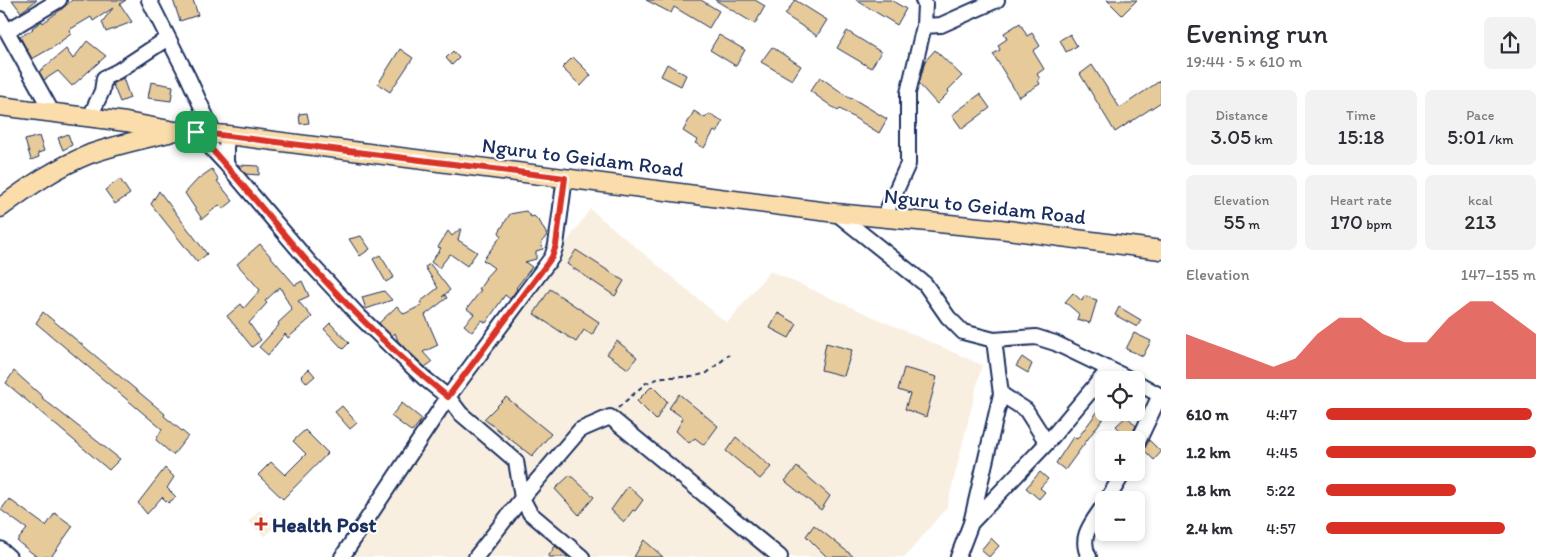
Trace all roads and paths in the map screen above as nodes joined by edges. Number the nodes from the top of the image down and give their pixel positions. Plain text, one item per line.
1 (59, 0) edge
2 (149, 0) edge
3 (923, 0) edge
4 (997, 0) edge
5 (4, 25) edge
6 (924, 26) junction
7 (168, 38) junction
8 (0, 106) edge
9 (52, 112) junction
10 (90, 117) junction
11 (175, 131) junction
12 (196, 132) junction
13 (221, 134) junction
14 (226, 164) junction
15 (565, 178) junction
16 (0, 208) edge
17 (836, 212) junction
18 (884, 217) junction
19 (1161, 250) edge
20 (994, 340) junction
21 (729, 355) dead end
22 (1109, 369) junction
23 (1113, 371) edge
24 (1145, 387) edge
25 (1001, 394) junction
26 (1160, 395) edge
27 (448, 397) junction
28 (610, 417) junction
29 (1143, 431) edge
30 (1047, 442) junction
31 (522, 498) junction
32 (1095, 519) edge
33 (971, 523) junction
34 (0, 549) edge
35 (9, 557) edge
36 (342, 557) edge
37 (476, 557) edge
38 (582, 557) edge
39 (780, 557) edge
40 (958, 557) edge
41 (1089, 557) edge

1 - 5 street
2 - 7 street
3 - 6 street
4 - 6 street
5 - 9 street
6 - 18 street
7 - 10 street
7 - 13 street
8 - 9 main road, Nguru to Geidam Road
9 - 10 main road, Nguru to Geidam Road
10 - 11 main road, Nguru to Geidam Road
11 - 12 main road, Nguru to Geidam Road
11 - 16 main road
12 - 13 main road, Nguru to Geidam Road
12 - 14 street
13 - 14 street
13 - 15 main road, Nguru to Geidam Road
14 - 27 street
15 - 17 main road, Nguru to Geidam Road
15 - 27 street
17 - 18 main road, Nguru to Geidam Road
17 - 20 street
18 - 19 main road, Nguru to Geidam Road
20 - 22 street
20 - 25 street
21 - 28 path
22 - 23 street
22 - 30 street
24 - 26 street
25 - 30 street
25 - 33 street
26 - 29 street
27 - 31 street
27 - 36 street
28 - 31 street
28 - 39 street
30 - 33 street
31 - 37 street
31 - 38 street
32 - 41 street
33 - 40 street
34 - 35 street

